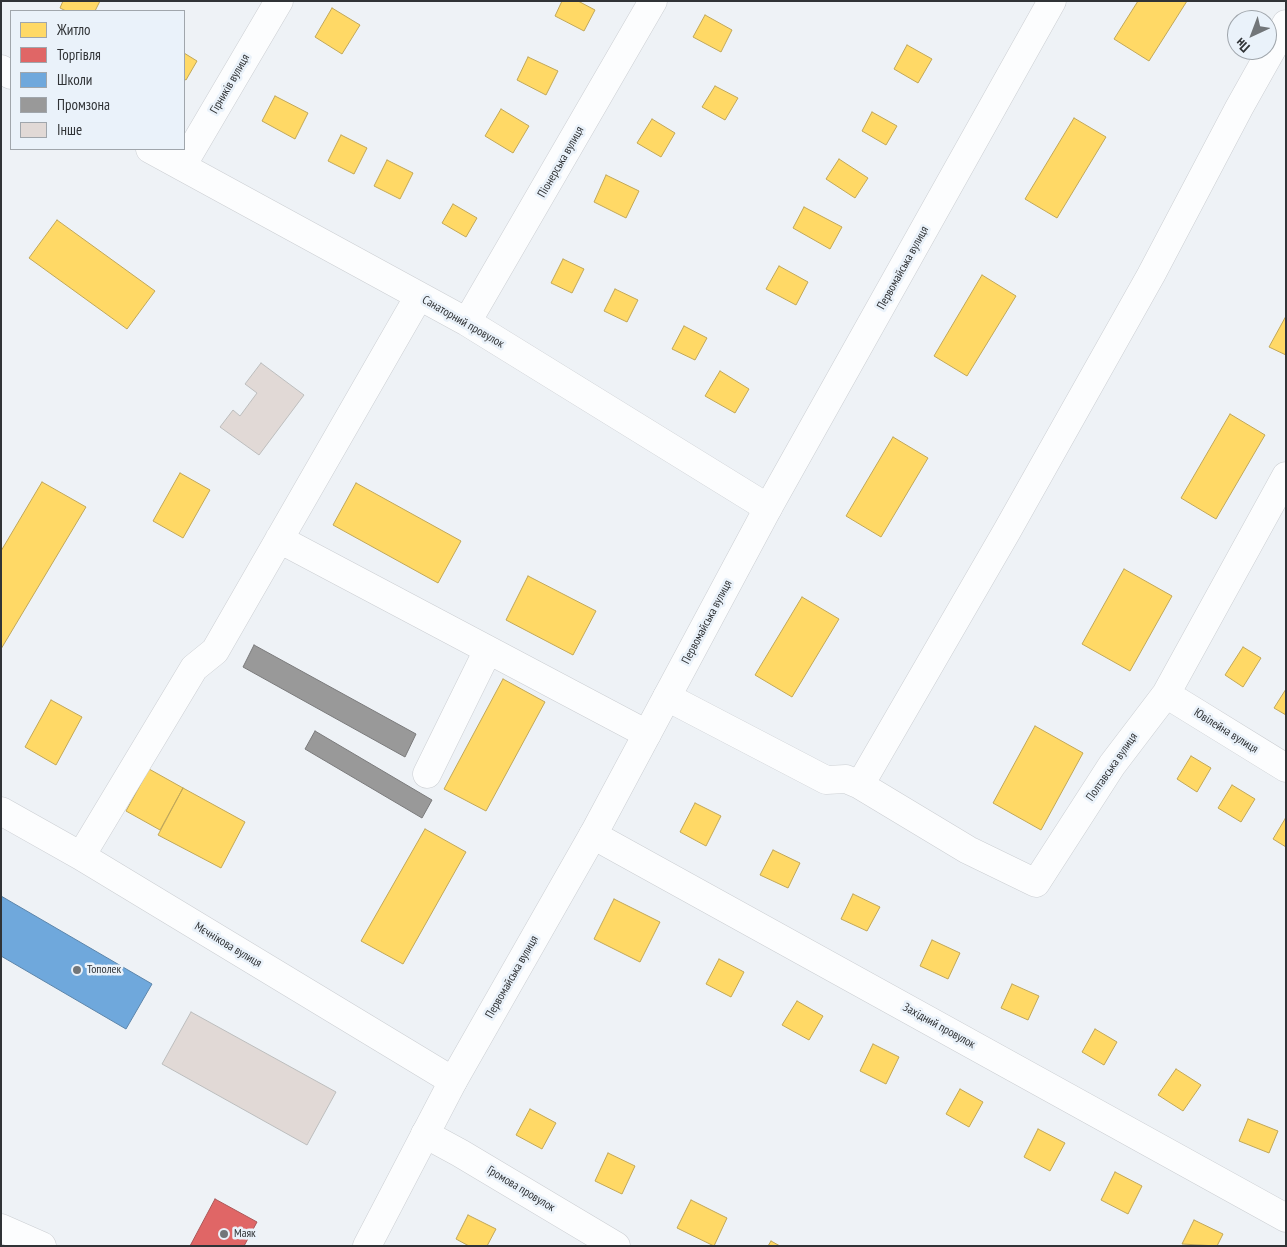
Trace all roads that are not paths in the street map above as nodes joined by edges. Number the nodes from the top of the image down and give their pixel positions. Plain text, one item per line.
1 (279, 1) edge
2 (653, 1) edge
3 (1052, 1) edge
4 (1286, 24) edge
5 (152, 150) edge
6 (182, 166) junction
7 (418, 296) junction
8 (467, 322) junction
9 (1286, 476) edge
10 (768, 508) junction
11 (279, 539) junction
12 (488, 650) junction
13 (1166, 694) junction
14 (667, 697) junction
15 (647, 734) junction
16 (1286, 768) edge
17 (427, 774) dead end
18 (860, 785) junction
19 (1, 811) edge
20 (592, 835) junction
21 (81, 856) junction
22 (453, 1081) junction
23 (425, 1134) junction
24 (1286, 1218) edge
25 (1, 1228) edge
26 (42, 1246) edge
27 (367, 1246) edge
28 (616, 1246) edge

1 - 6 street, Гірників вулиця
2 - 8 street, Піонерська вулиця
3 - 10 street, Первомайська вулиця
4 - 18 street
5 - 6 street, Санаторний провулок
6 - 7 street, Санаторний провулок
7 - 8 street, Санаторний провулок
7 - 11 street
8 - 10 street, Санаторний провулок
9 - 13 street, Полтавська вулиця
10 - 14 street, Первомайська вулиця
11 - 12 street
11 - 21 street
12 - 15 street
12 - 17 street
13 - 16 street, Ювілейна вулиця
13 - 18 street, Полтавська вулиця
14 - 15 street, Первомайська вулиця
14 - 18 street
15 - 20 street, Первомайська вулиця
19 - 21 street, Мєчнікова вулиця
20 - 22 street, Первомайська вулиця
20 - 24 street, Західний провулок
21 - 22 street, Мєчнікова вулиця
22 - 23 street, Первомайська вулиця
23 - 27 street, Первомайська вулиця
23 - 28 street, Громова провулок
25 - 26 street

